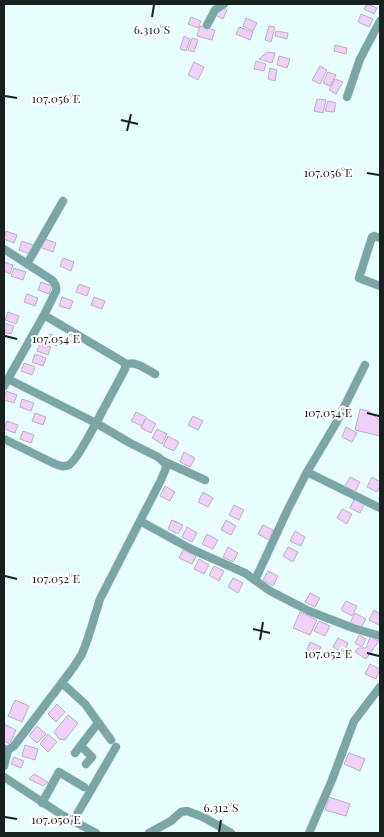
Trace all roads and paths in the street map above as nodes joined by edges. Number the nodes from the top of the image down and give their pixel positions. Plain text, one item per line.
1 (224, 4) edge
2 (380, 22) edge
3 (207, 25) dead end
4 (347, 97) dead end
5 (63, 201) dead end
6 (380, 238) edge
7 (4, 249) edge
8 (27, 264) junction
9 (380, 286) edge
10 (44, 315) junction
11 (125, 365) junction
12 (365, 365) dead end
13 (155, 374) dead end
14 (6, 382) edge
15 (96, 423) junction
16 (4, 439) edge
17 (163, 461) junction
18 (307, 472) junction
19 (205, 480) dead end
20 (380, 508) edge
21 (140, 520) junction
22 (255, 580) junction
23 (380, 636) edge
24 (65, 680) junction
25 (380, 687) edge
26 (98, 723) junction
27 (111, 740) dead end
28 (81, 746) junction
29 (116, 747) dead end
30 (6, 749) edge
31 (75, 754) dead end
32 (86, 764) dead end
33 (4, 766) edge
34 (4, 777) edge
35 (84, 787) dead end
36 (42, 803) junction
37 (73, 822) junction
38 (96, 833) edge
39 (149, 833) edge
40 (231, 833) edge
41 (309, 833) edge

1 - 3 street
2 - 4 street
5 - 8 street
6 - 9 street
7 - 8 street
8 - 10 street
10 - 11 street
10 - 14 street
11 - 13 street
11 - 15 street
12 - 18 street
14 - 15 street
15 - 16 street
15 - 17 street
17 - 19 street
17 - 21 street
18 - 20 street
18 - 22 street
21 - 22 street
21 - 24 street
22 - 23 street
24 - 26 street
24 - 30 street
25 - 41 street
26 - 27 street
26 - 28 street
28 - 31 street
28 - 32 street
29 - 37 street
30 - 33 street
34 - 36 street
35 - 36 street
36 - 37 street
37 - 38 street
39 - 40 street

